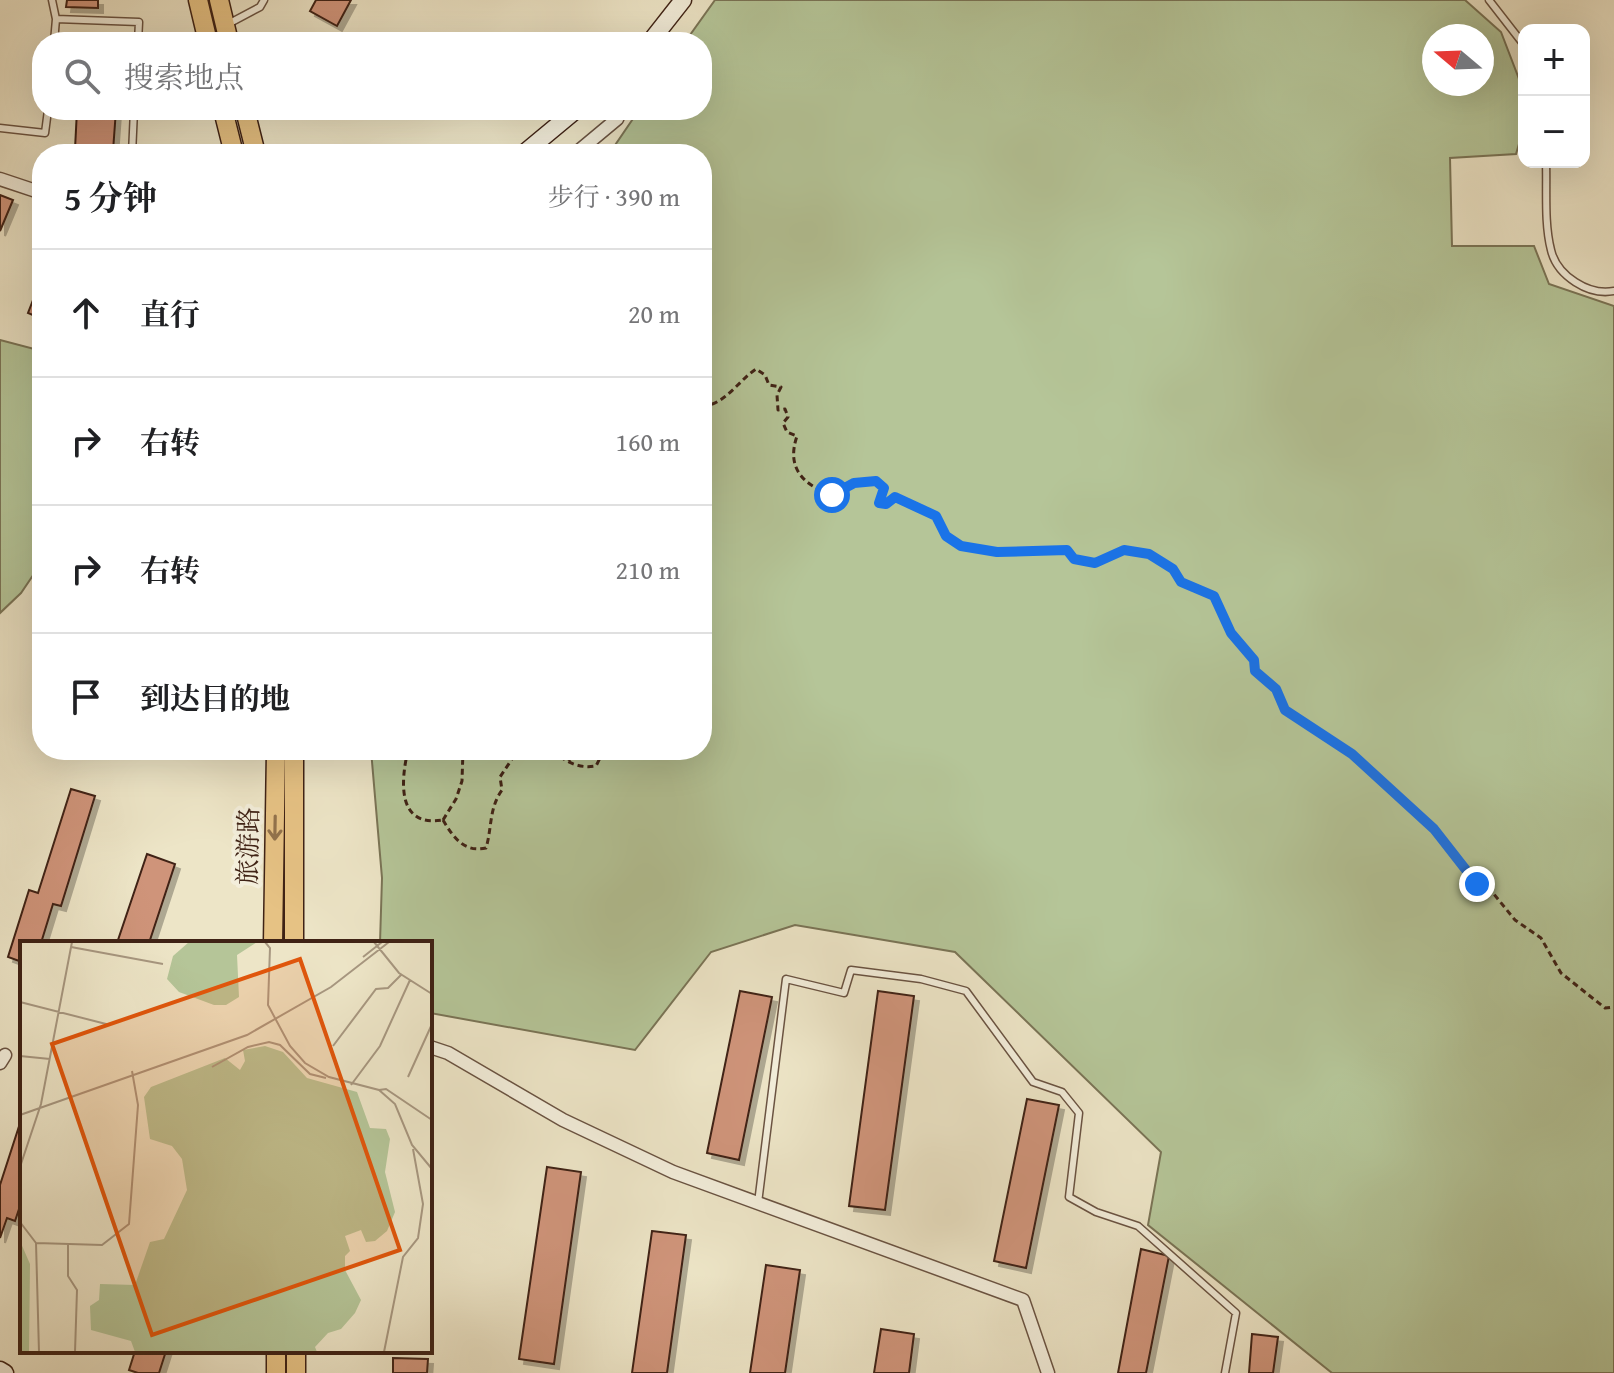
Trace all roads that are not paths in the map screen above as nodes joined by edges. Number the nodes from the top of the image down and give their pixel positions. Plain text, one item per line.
1 (52, 0) edge
2 (198, 0) edge
3 (219, 0) edge
4 (264, 0) edge
5 (683, 0) edge
6 (1489, 0) edge
7 (56, 19) junction
8 (55, 32) edge
9 (138, 32) edge
10 (206, 32) edge
11 (227, 32) edge
12 (229, 32) edge
13 (658, 32) edge
14 (1518, 37) edge
15 (47, 120) edge
16 (134, 120) edge
17 (226, 120) edge
18 (248, 120) edge
19 (564, 120) edge
20 (616, 120) edge
21 (0, 128) edge
22 (132, 144) edge
23 (232, 144) edge
24 (254, 144) edge
25 (535, 144) edge
26 (587, 144) edge
27 (1546, 168) edge
28 (0, 179) edge
29 (32, 190) edge
30 (1614, 291) edge
31 (276, 760) edge
32 (294, 760) edge
33 (273, 941) edge
34 (294, 941) edge
35 (432, 1048) edge
36 (758, 1203) junction
37 (1048, 1373) edge
38 (1225, 1373) edge

1 - 7 lane
2 - 10 main road
3 - 11 main road
4 - 12 lane
5 - 13 street
6 - 14 lane
7 - 8 lane
7 - 9 lane
15 - 21 lane
16 - 22 lane
17 - 23 main road
18 - 24 main road
19 - 25 street
20 - 26 street
27 - 30 lane
28 - 29 street
31 -> 33 main road, 旅游路
32 - 34 main road, 旅游路
35 - 36 street
36 - 37 street
36 - 38 lane

